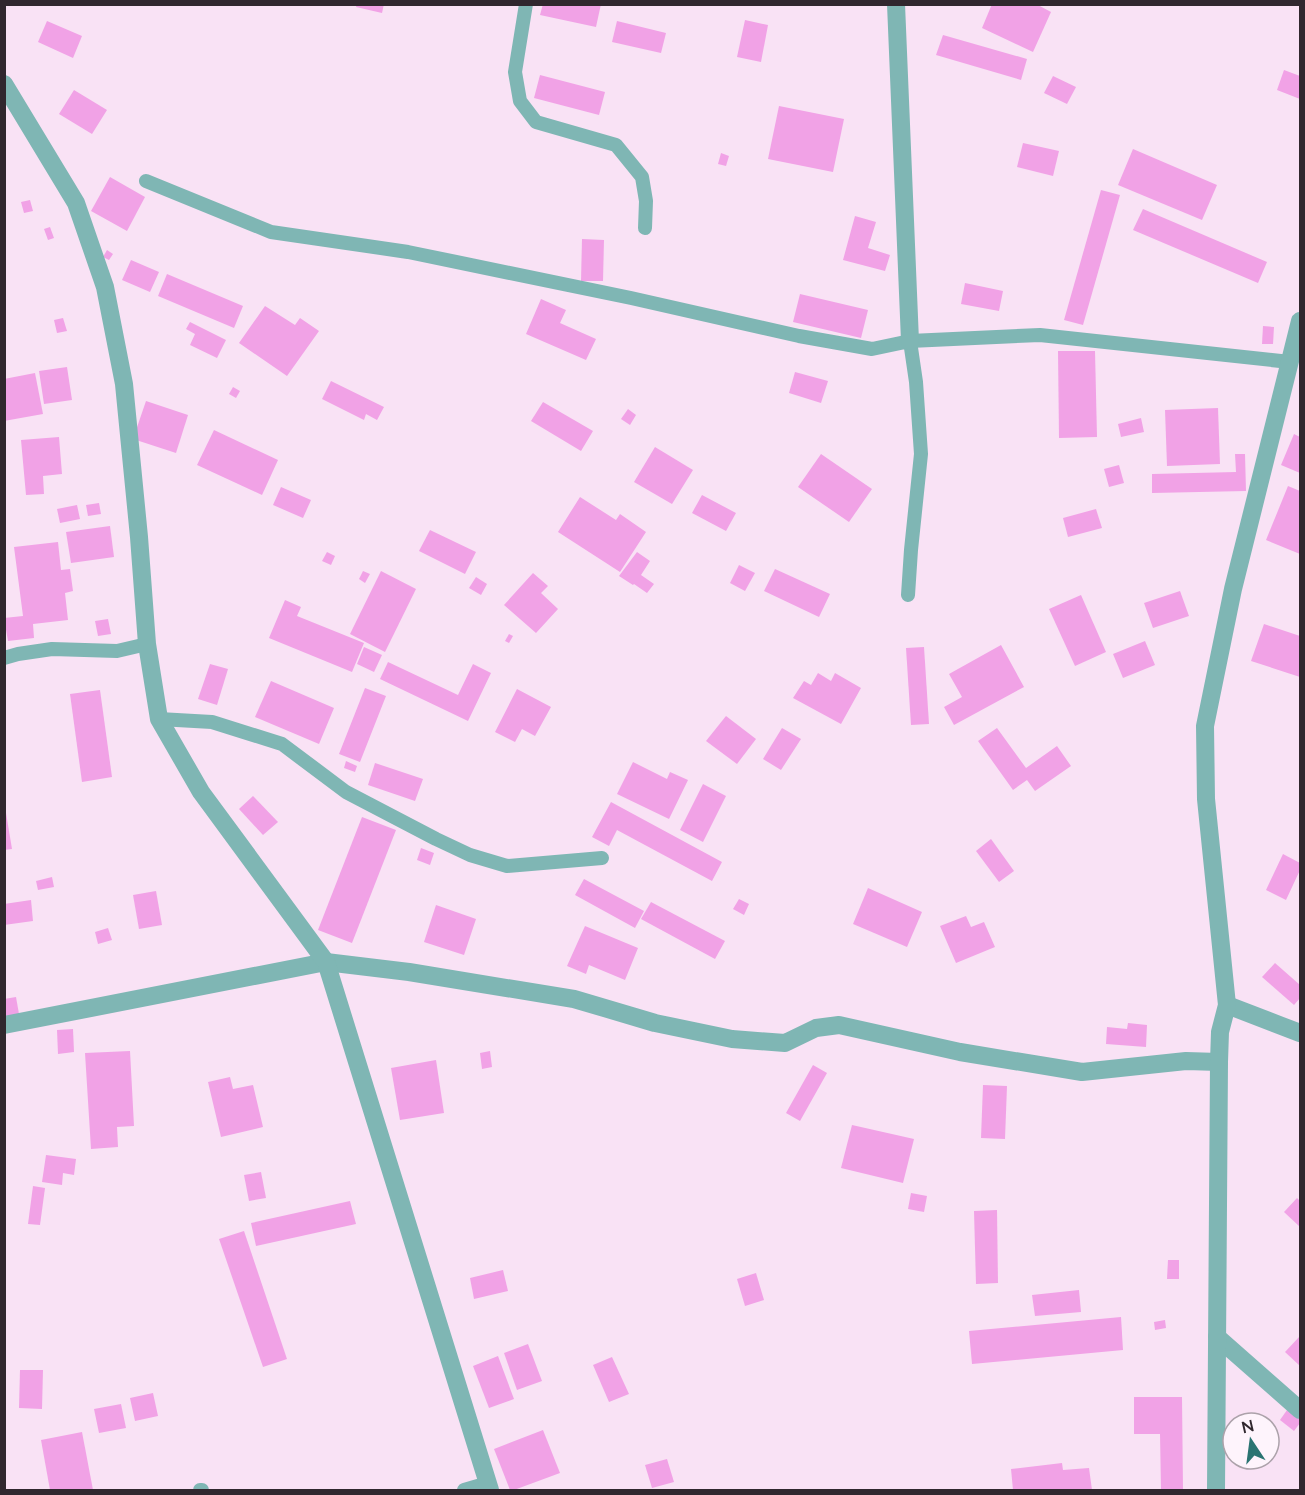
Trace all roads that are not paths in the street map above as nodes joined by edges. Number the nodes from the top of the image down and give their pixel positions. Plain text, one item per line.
1 (526, 4) edge
2 (896, 4) edge
3 (4, 84) edge
4 (146, 180) dead end
5 (645, 228) dead end
6 (1300, 321) edge
7 (910, 341) junction
8 (1290, 362) junction
9 (908, 595) dead end
10 (147, 644) junction
11 (4, 658) edge
12 (159, 719) junction
13 (602, 858) dead end
14 (326, 962) junction
15 (1227, 1005) junction
16 (4, 1025) edge
17 (1300, 1033) edge
18 (1219, 1062) junction
19 (1217, 1337) junction
20 (1300, 1410) edge
21 (490, 1487) edge
22 (464, 1491) edge
23 (1216, 1491) edge

1 - 5 lane
2 - 7 street
3 - 10 street
4 - 7 lane
6 - 8 street
7 - 8 lane
7 - 9 lane
8 - 15 street
10 - 11 lane
10 - 12 street
12 - 13 lane
12 - 14 street
14 - 16 street
14 - 18 street
14 - 21 street
15 - 17 street
15 - 18 street
18 - 19 street
19 - 20 street
19 - 23 street
21 - 22 lane

